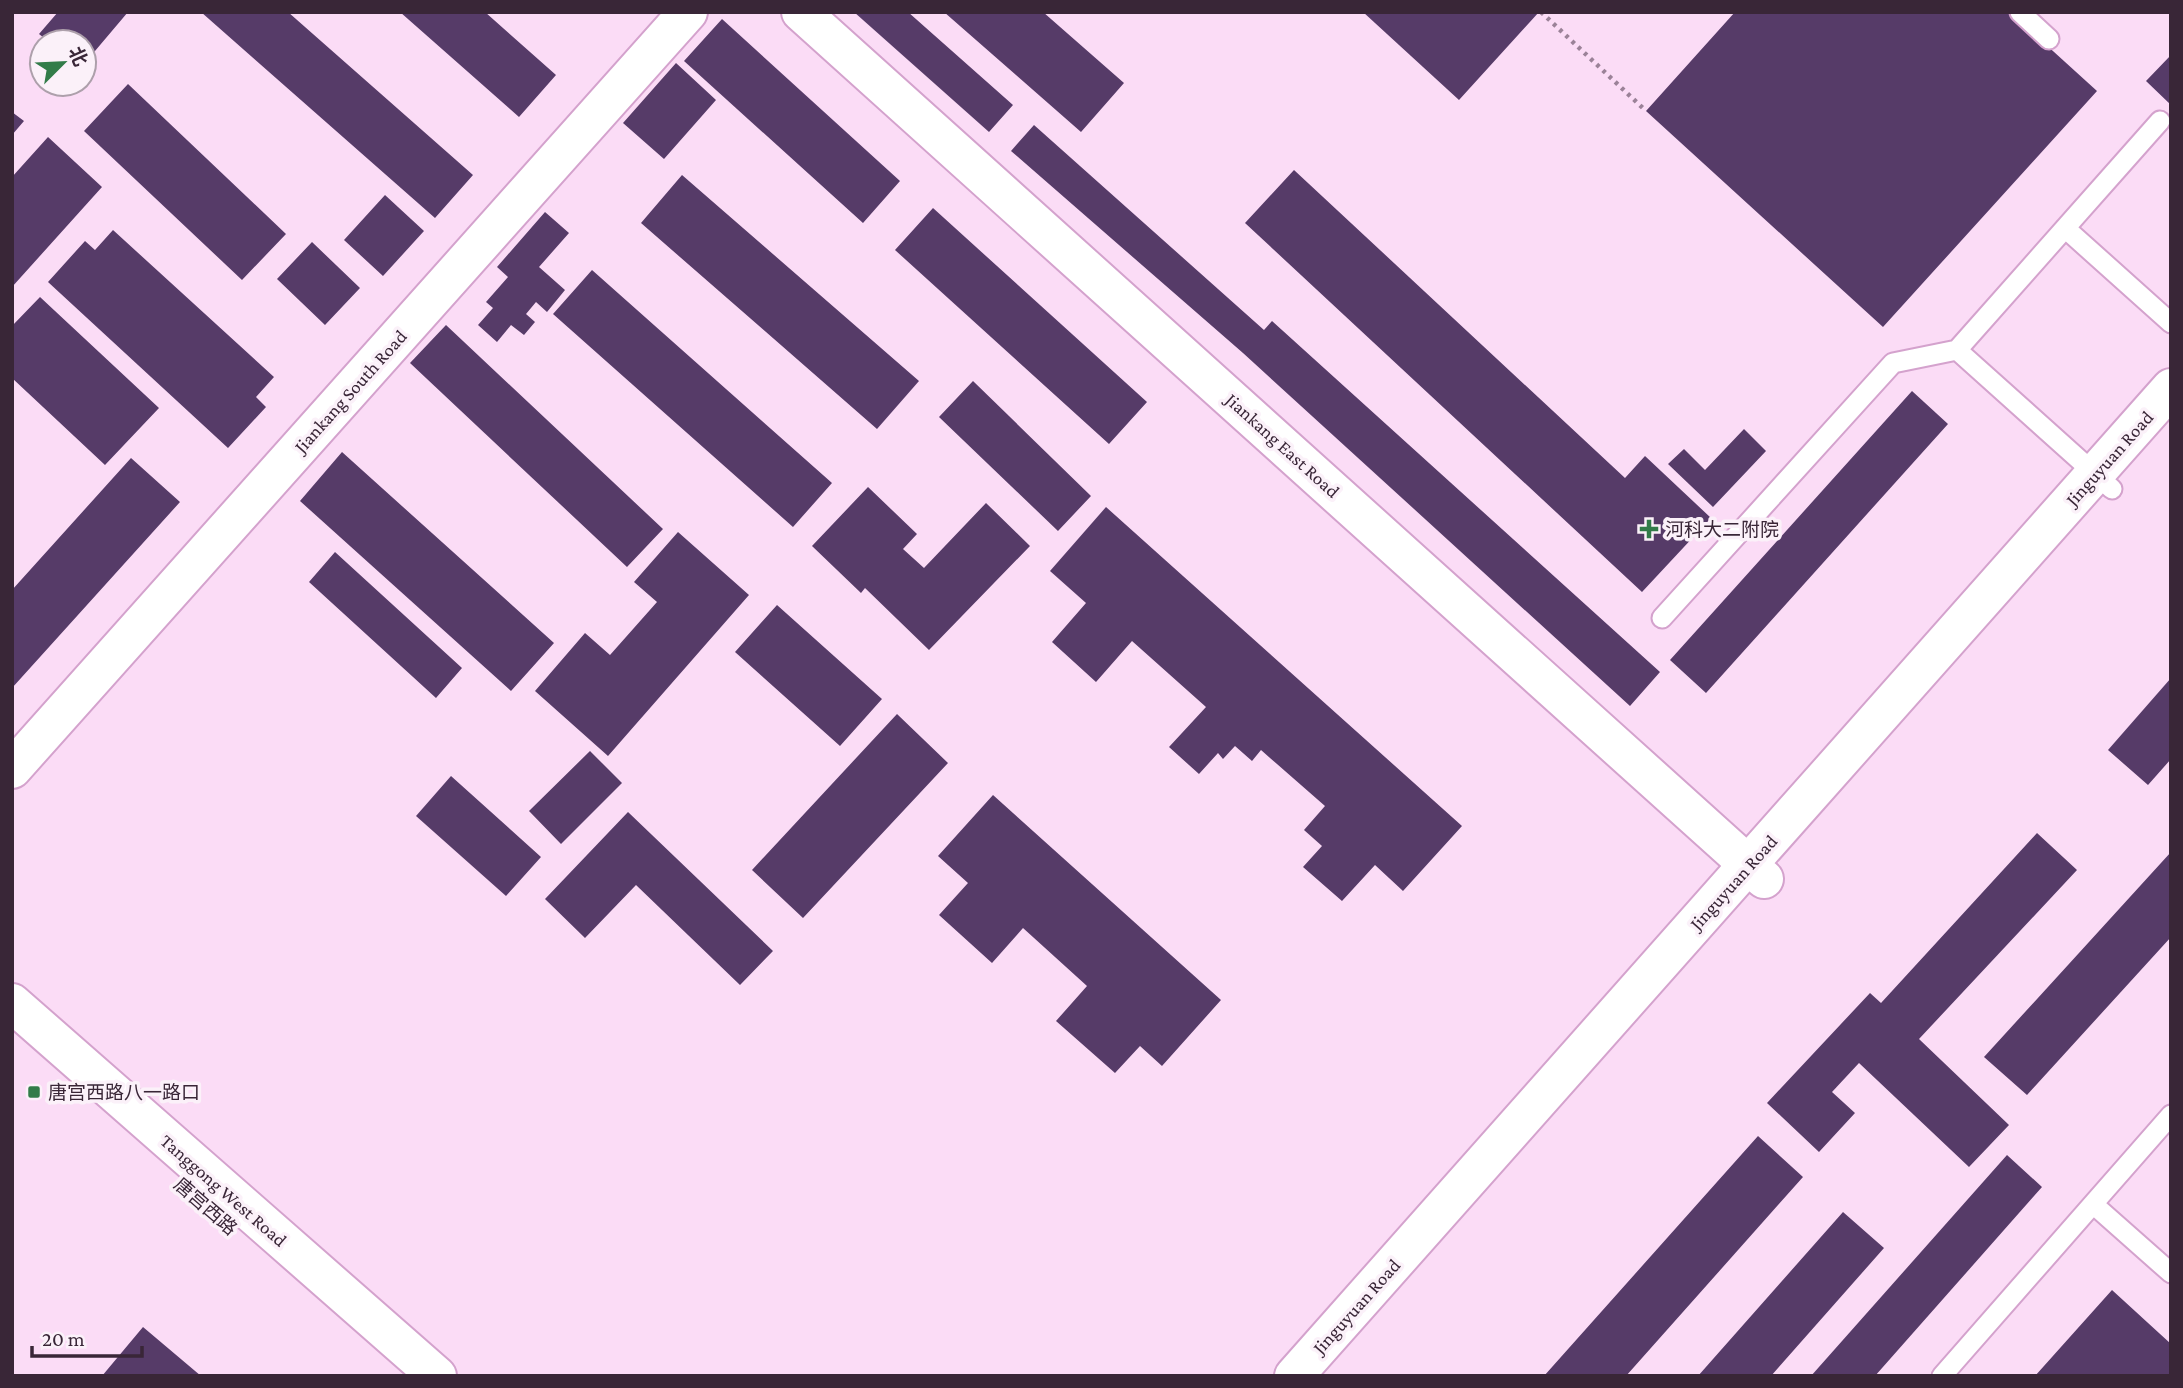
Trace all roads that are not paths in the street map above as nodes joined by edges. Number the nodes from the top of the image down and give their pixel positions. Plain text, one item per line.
1 (688, 12) edge
2 (802, 12) edge
3 (2020, 12) edge
4 (2049, 39) dead end
5 (2160, 121) dead end
6 (2065, 228) junction
7 (2171, 323) edge
8 (1957, 350) junction
9 (2171, 388) edge
10 (2171, 423) edge
11 (2103, 481) junction
12 (1662, 618) dead end
13 (12, 769) edge
14 (1756, 872) junction
15 (12, 1003) edge
16 (12, 1036) edge
17 (2171, 1115) edge
18 (2092, 1204) junction
19 (2171, 1273) edge
20 (399, 1376) edge
21 (436, 1376) edge
22 (1294, 1376) edge
23 (1326, 1376) edge
24 (1942, 1376) edge

1 - 13 main road, Jiankang South Road
2 - 14 main road, Jiankang East Road
3 - 4 lane
5 - 6 lane
6 - 7 lane
6 - 8 lane
8 - 11 lane
8 - 12 lane
9 - 11 main road, Jinguyuan Road
10 - 11 main road, Jinguyuan Road
11 - 14 main road, Jinguyuan Road
14 - 22 main road, Jinguyuan Road
14 - 23 main road, Jinguyuan Road
15 - 21 main road, Tanggong West Road
16 - 20 main road, 唐宫西路
17 - 18 lane
18 - 19 lane
18 - 24 lane

